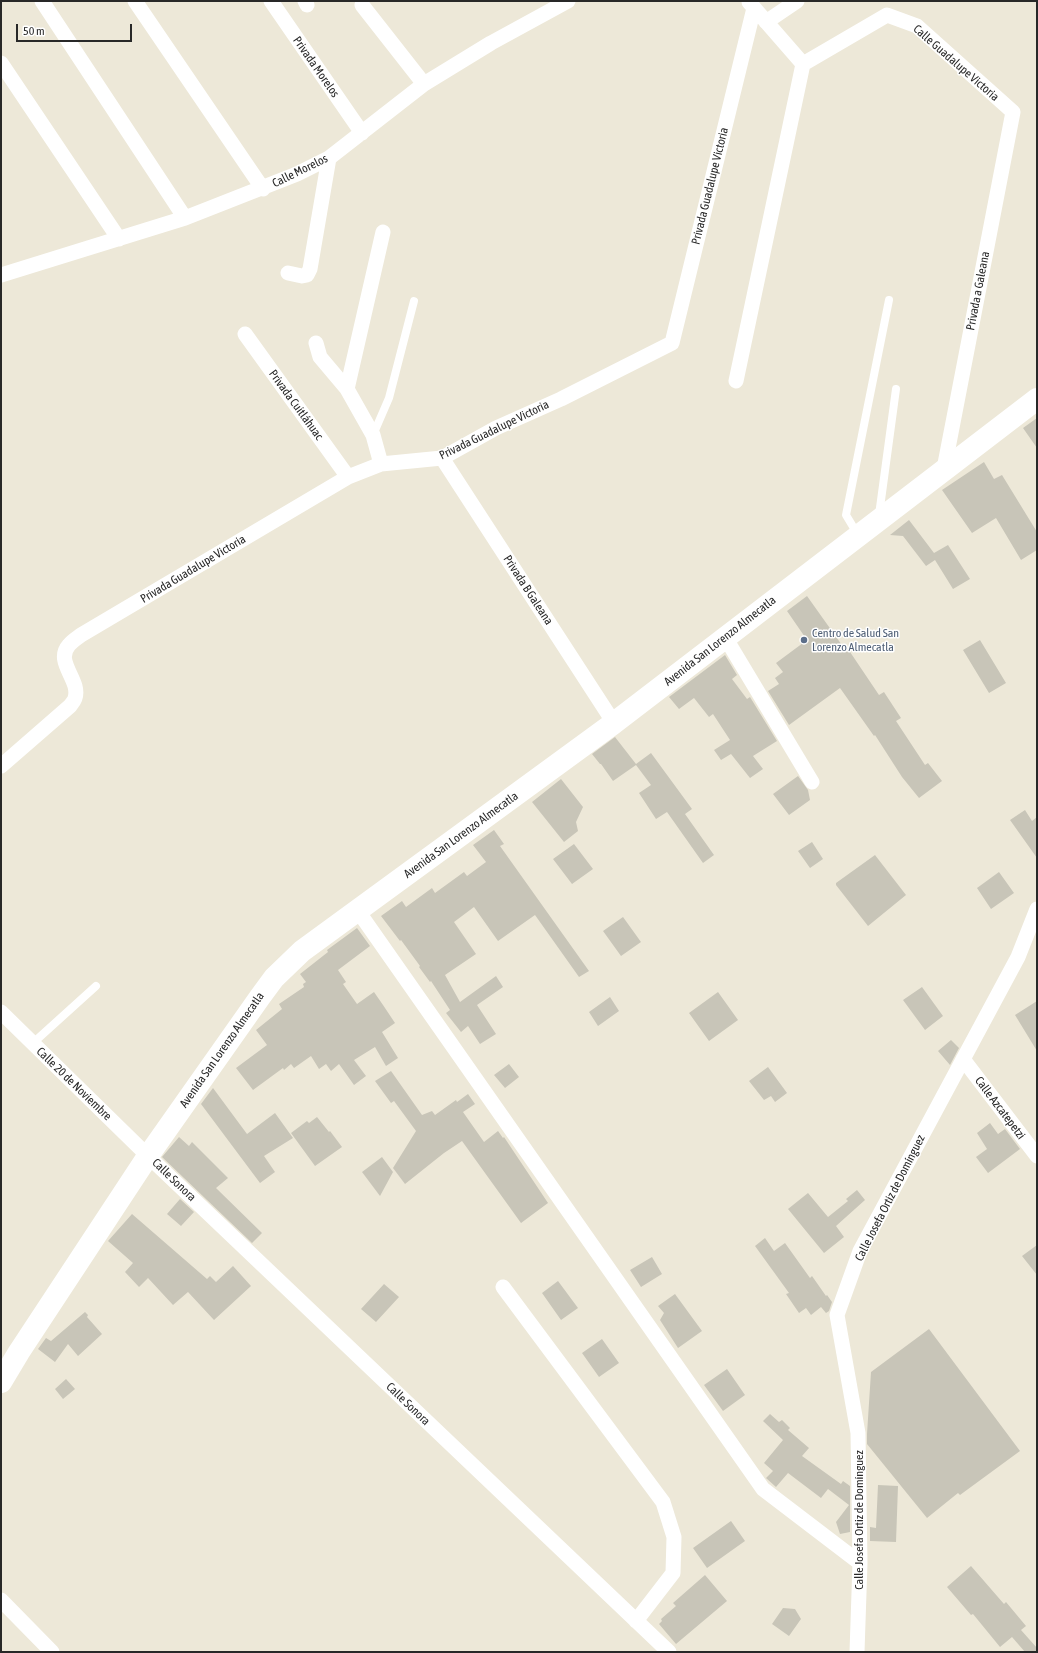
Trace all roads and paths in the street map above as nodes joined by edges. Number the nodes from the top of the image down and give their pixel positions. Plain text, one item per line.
1 (42, 1) edge
2 (135, 1) edge
3 (271, 1) edge
4 (568, 1) edge
5 (797, 1) edge
6 (751, 4) edge
7 (362, 5) dead end
8 (766, 22) junction
9 (1, 63) edge
10 (803, 64) junction
11 (424, 84) junction
12 (1012, 112) joint
13 (362, 133) junction
14 (329, 158) junction
15 (263, 189) junction
16 (185, 218) junction
17 (383, 232) dead end
18 (119, 239) junction
19 (288, 273) dead end
20 (1, 275) edge
21 (889, 300) dead end
22 (414, 301) dead end
23 (245, 334) dead end
24 (316, 343) dead end
25 (736, 381) dead end
26 (348, 389) junction
27 (896, 389) dead end
28 (1037, 399) edge
29 (373, 435) junction
30 (442, 458) junction
31 (381, 464) junction
32 (944, 469) junction
33 (348, 477) junction
34 (878, 519) junction
35 (858, 535) junction
36 (725, 637) junction
37 (614, 723) junction
38 (1, 766) edge
39 (812, 782) dead end
40 (1037, 909) edge
41 (358, 911) junction
42 (96, 986) dead end
43 (1, 1012) edge
44 (33, 1043) junction
45 (963, 1060) junction
46 (148, 1156) junction
47 (1037, 1156) edge
48 (503, 1287) dead end
49 (1, 1382) edge
50 (860, 1563) junction
51 (1, 1600) edge
52 (636, 1621) junction
53 (859, 1650) edge
54 (52, 1652) edge
55 (669, 1652) edge

1 - 16 street
2 - 15 street
3 - 13 street, Privada Morelos
4 - 11 street, Calle Morelos
5 - 8 street
6 - 8 street
6 - 30 street, Privada Guadalupe Victoria
7 - 11 street
8 - 10 street
9 - 18 street
10 - 12 street, Calle Guadalupe Victoria
10 - 25 street
11 - 13 street, Calle Morelos
12 - 32 street, Privada a Galeana
13 - 14 street, Calle Morelos
14 - 15 street, Calle Morelos
14 - 19 street
15 - 16 street, Calle Morelos
16 - 18 street, Calle Morelos
17 - 26 street
18 - 20 street, Calle Morelos
21 - 35 lane
22 - 29 lane
23 - 33 street, Privada Cuitláhuac
24 - 26 street
26 - 29 street
27 - 34 lane
28 - 32 main road, Avenida San Lorenzo Almecatla
29 - 31 street
30 - 31 street, Privada Guadalupe Victoria
30 - 37 street, Privada B Galeana
31 - 33 street, Privada Guadalupe Victoria
32 - 34 main road, Avenida San Lorenzo Almecatla
33 - 38 street, Privada Guadalupe Victoria
34 - 35 main road, Avenida San Lorenzo Almecatla
35 - 36 main road, Avenida San Lorenzo Almecatla
36 - 37 main road, Avenida San Lorenzo Almecatla
36 - 39 street
37 - 41 main road, Avenida San Lorenzo Almecatla
40 - 45 street, Calle Josefa Ortiz de Domínguez
41 - 46 main road, Avenida San Lorenzo Almecatla
41 - 50 street
42 - 44 lane
43 - 44 street, Calle 20 de Noviembre
44 - 46 street, Calle 20 de Noviembre
45 - 47 street, Calle Azcatepetzi
45 - 50 street, Calle Josefa Ortiz de Domínguez
46 - 49 main road, Avenida San Lorenzo Almecatla
46 - 52 street, Calle Sonora
48 - 52 street
50 - 53 street, Calle Josefa Ortiz de Domínguez
51 - 54 street
52 - 55 street, Calle Sonora

